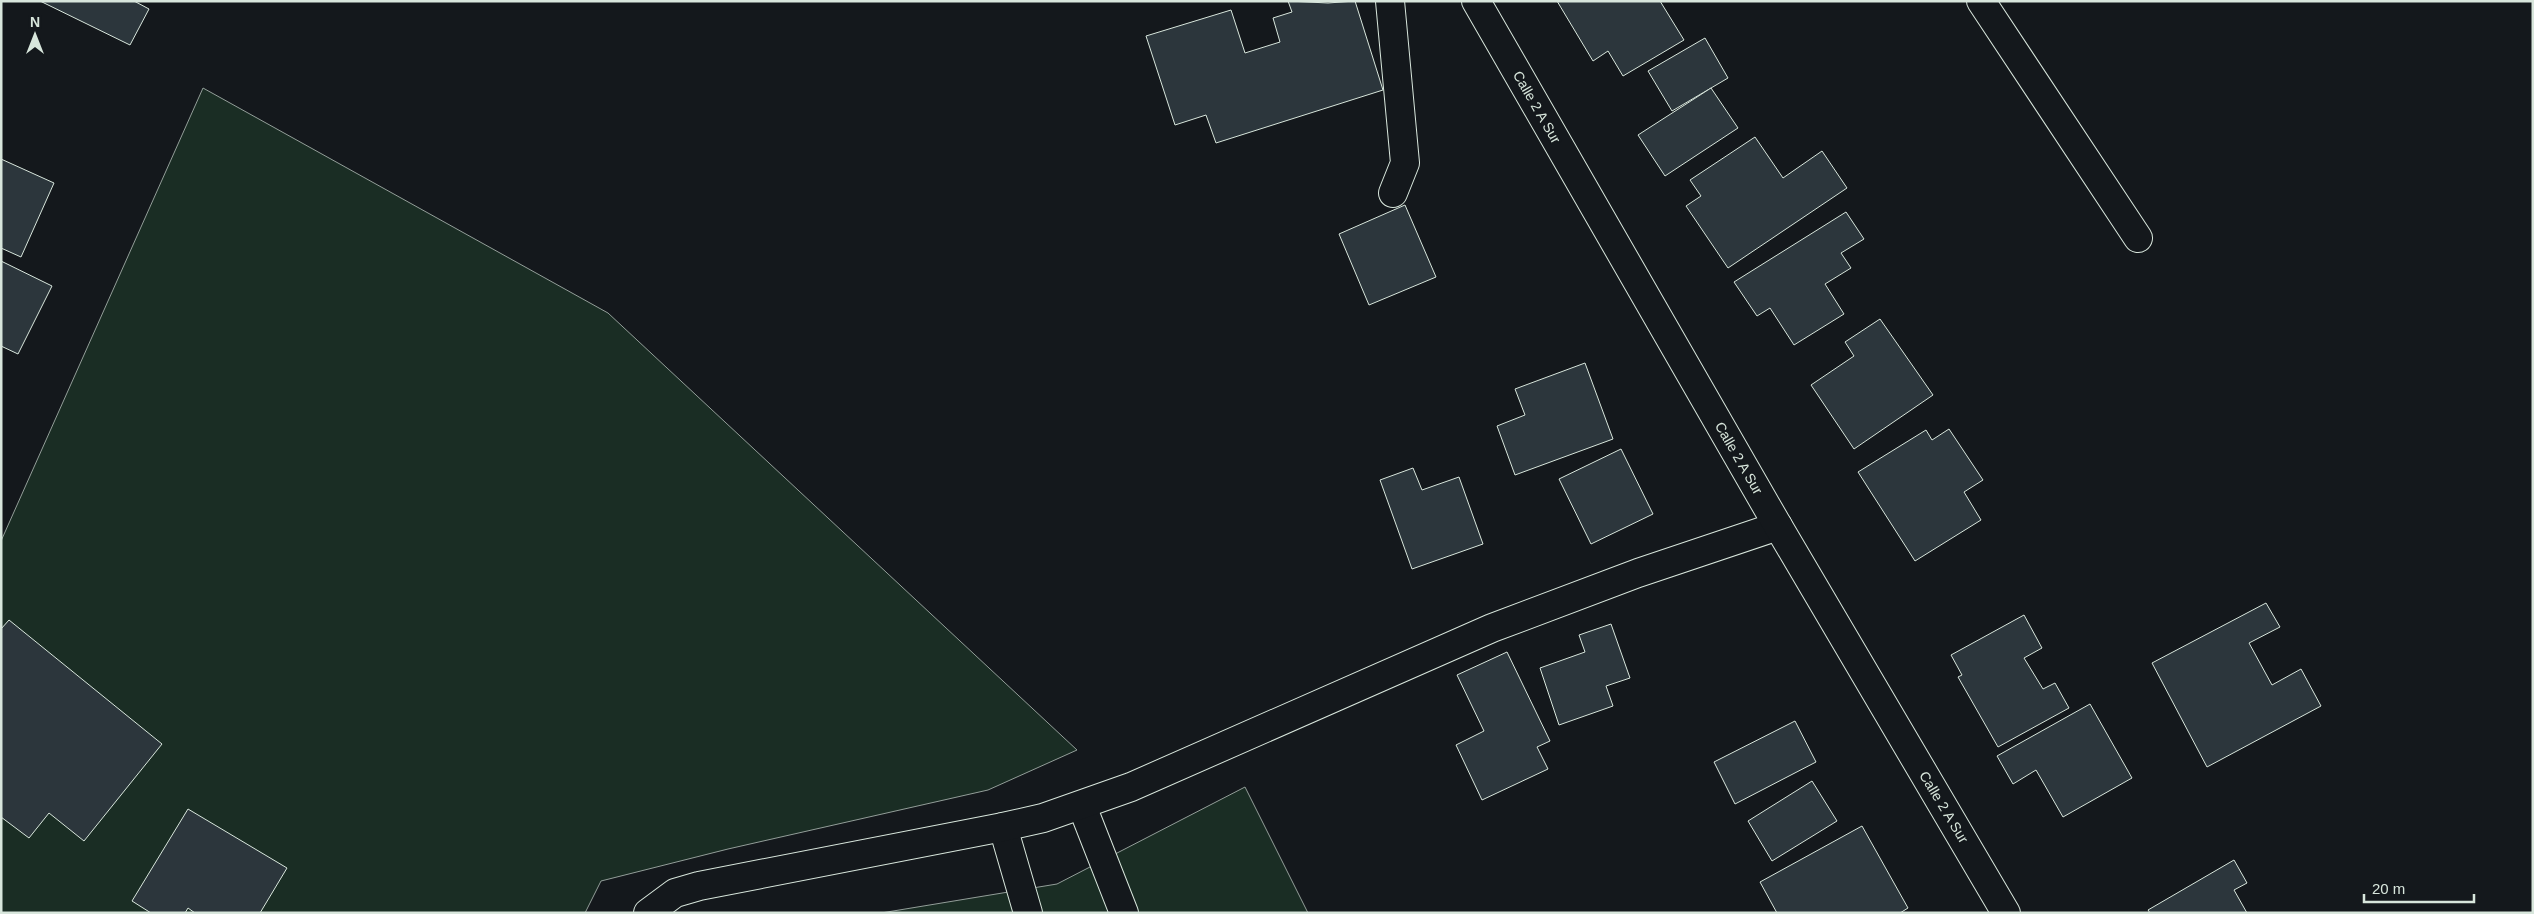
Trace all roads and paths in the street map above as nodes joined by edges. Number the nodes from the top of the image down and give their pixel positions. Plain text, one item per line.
1 (1390, 1) edge
2 (1476, 1) edge
3 (1981, 1) edge
4 (1393, 193) dead end
5 (2138, 238) dead end
6 (1778, 526) junction
7 (1082, 806) junction
8 (1003, 828) junction
9 (648, 913) edge
10 (1028, 913) edge
11 (1124, 913) edge
12 (2006, 913) edge

1 - 4 street
2 - 6 street, Calle 2 A Sur
3 - 5 street
6 - 7 street
6 - 12 street, Calle 2 A Sur
7 - 8 street
7 - 11 street
8 - 9 street
8 - 10 street

